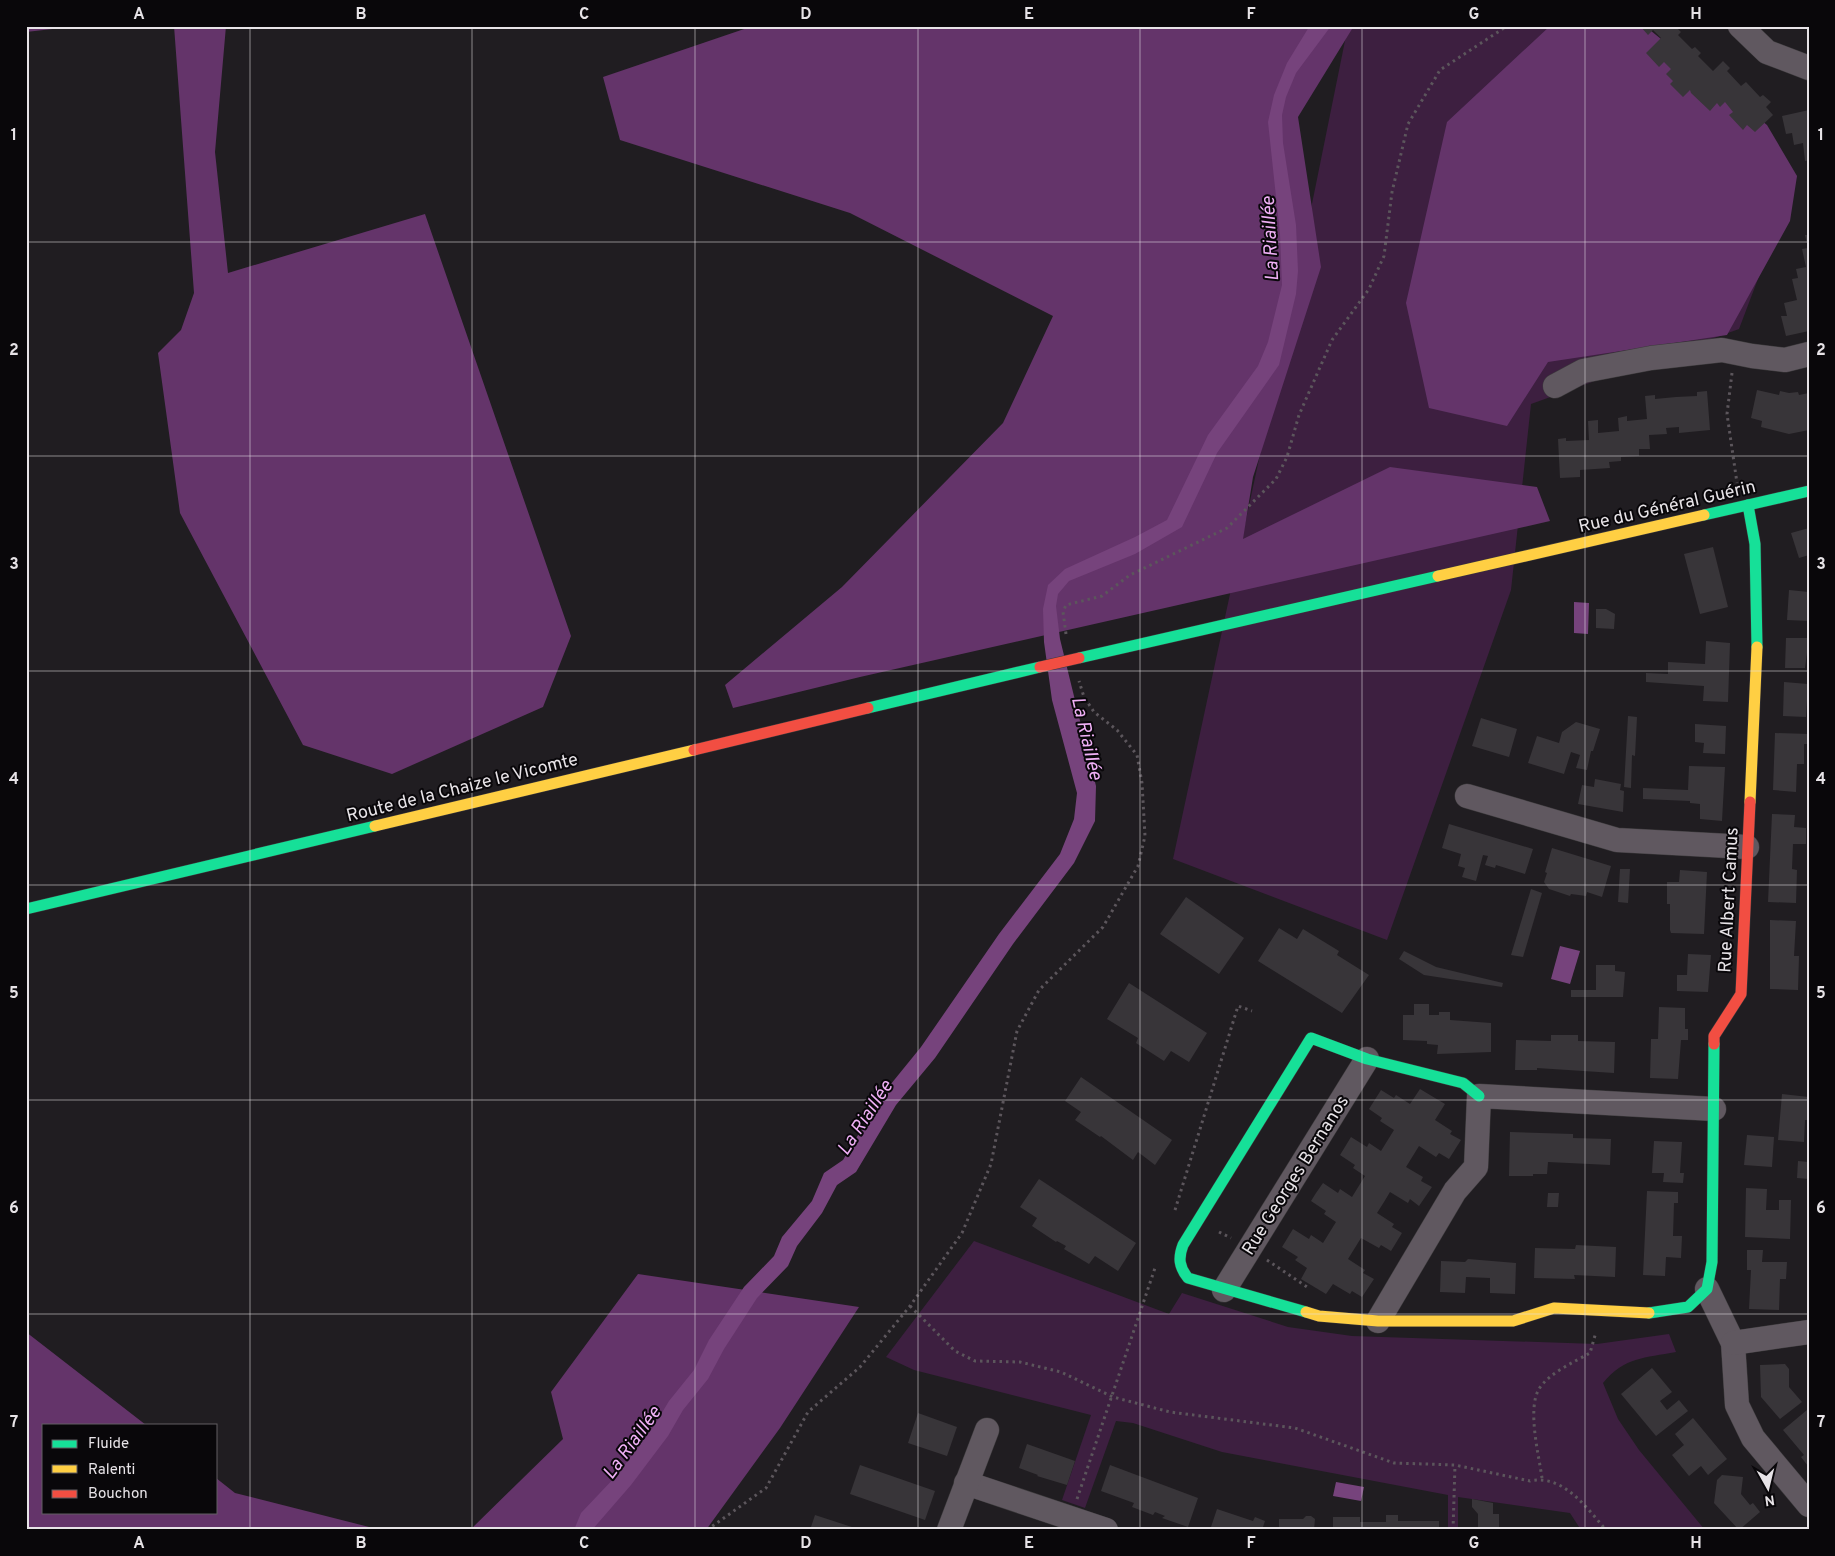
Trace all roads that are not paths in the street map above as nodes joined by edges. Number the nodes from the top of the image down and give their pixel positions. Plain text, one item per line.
1 (1740, 26) edge
2 (1809, 68) edge
3 (1809, 354) edge
4 (1555, 386) dead end
5 (1809, 491) edge
6 (1745, 506) junction
7 (1079, 658) joint
8 (1467, 796) dead end
9 (1747, 847) junction
10 (26, 909) edge
11 (1367, 1060) junction
12 (1479, 1096) junction
13 (1714, 1109) junction
14 (1707, 1289) junction
15 (1224, 1290) junction
16 (1378, 1321) junction
17 (1809, 1332) edge
18 (1733, 1342) junction
19 (987, 1430) dead end
20 (966, 1483) junction
21 (1809, 1505) edge
22 (949, 1530) edge
23 (1106, 1530) edge

1 - 2 street
3 - 4 street
5 - 6 main road, Rue du Général Guérin
6 - 7 main road, Rue du Général Guérin
6 - 9 main road, Rue Albert Camus
7 - 10 main road, Route de la Chaize le Vicomte, bridge
8 - 9 street
9 - 13 main road, Rue Albert Camus
11 - 12 main road
11 - 15 street, Rue Georges Bernanos
11 - 15 main road
12 - 13 street
12 - 16 street
13 - 14 main road, Rue Albert Camus
14 - 16 main road
14 - 18 street
15 - 16 main road
17 - 18 street
18 - 21 street
19 - 20 street
20 - 22 street
20 - 23 street

